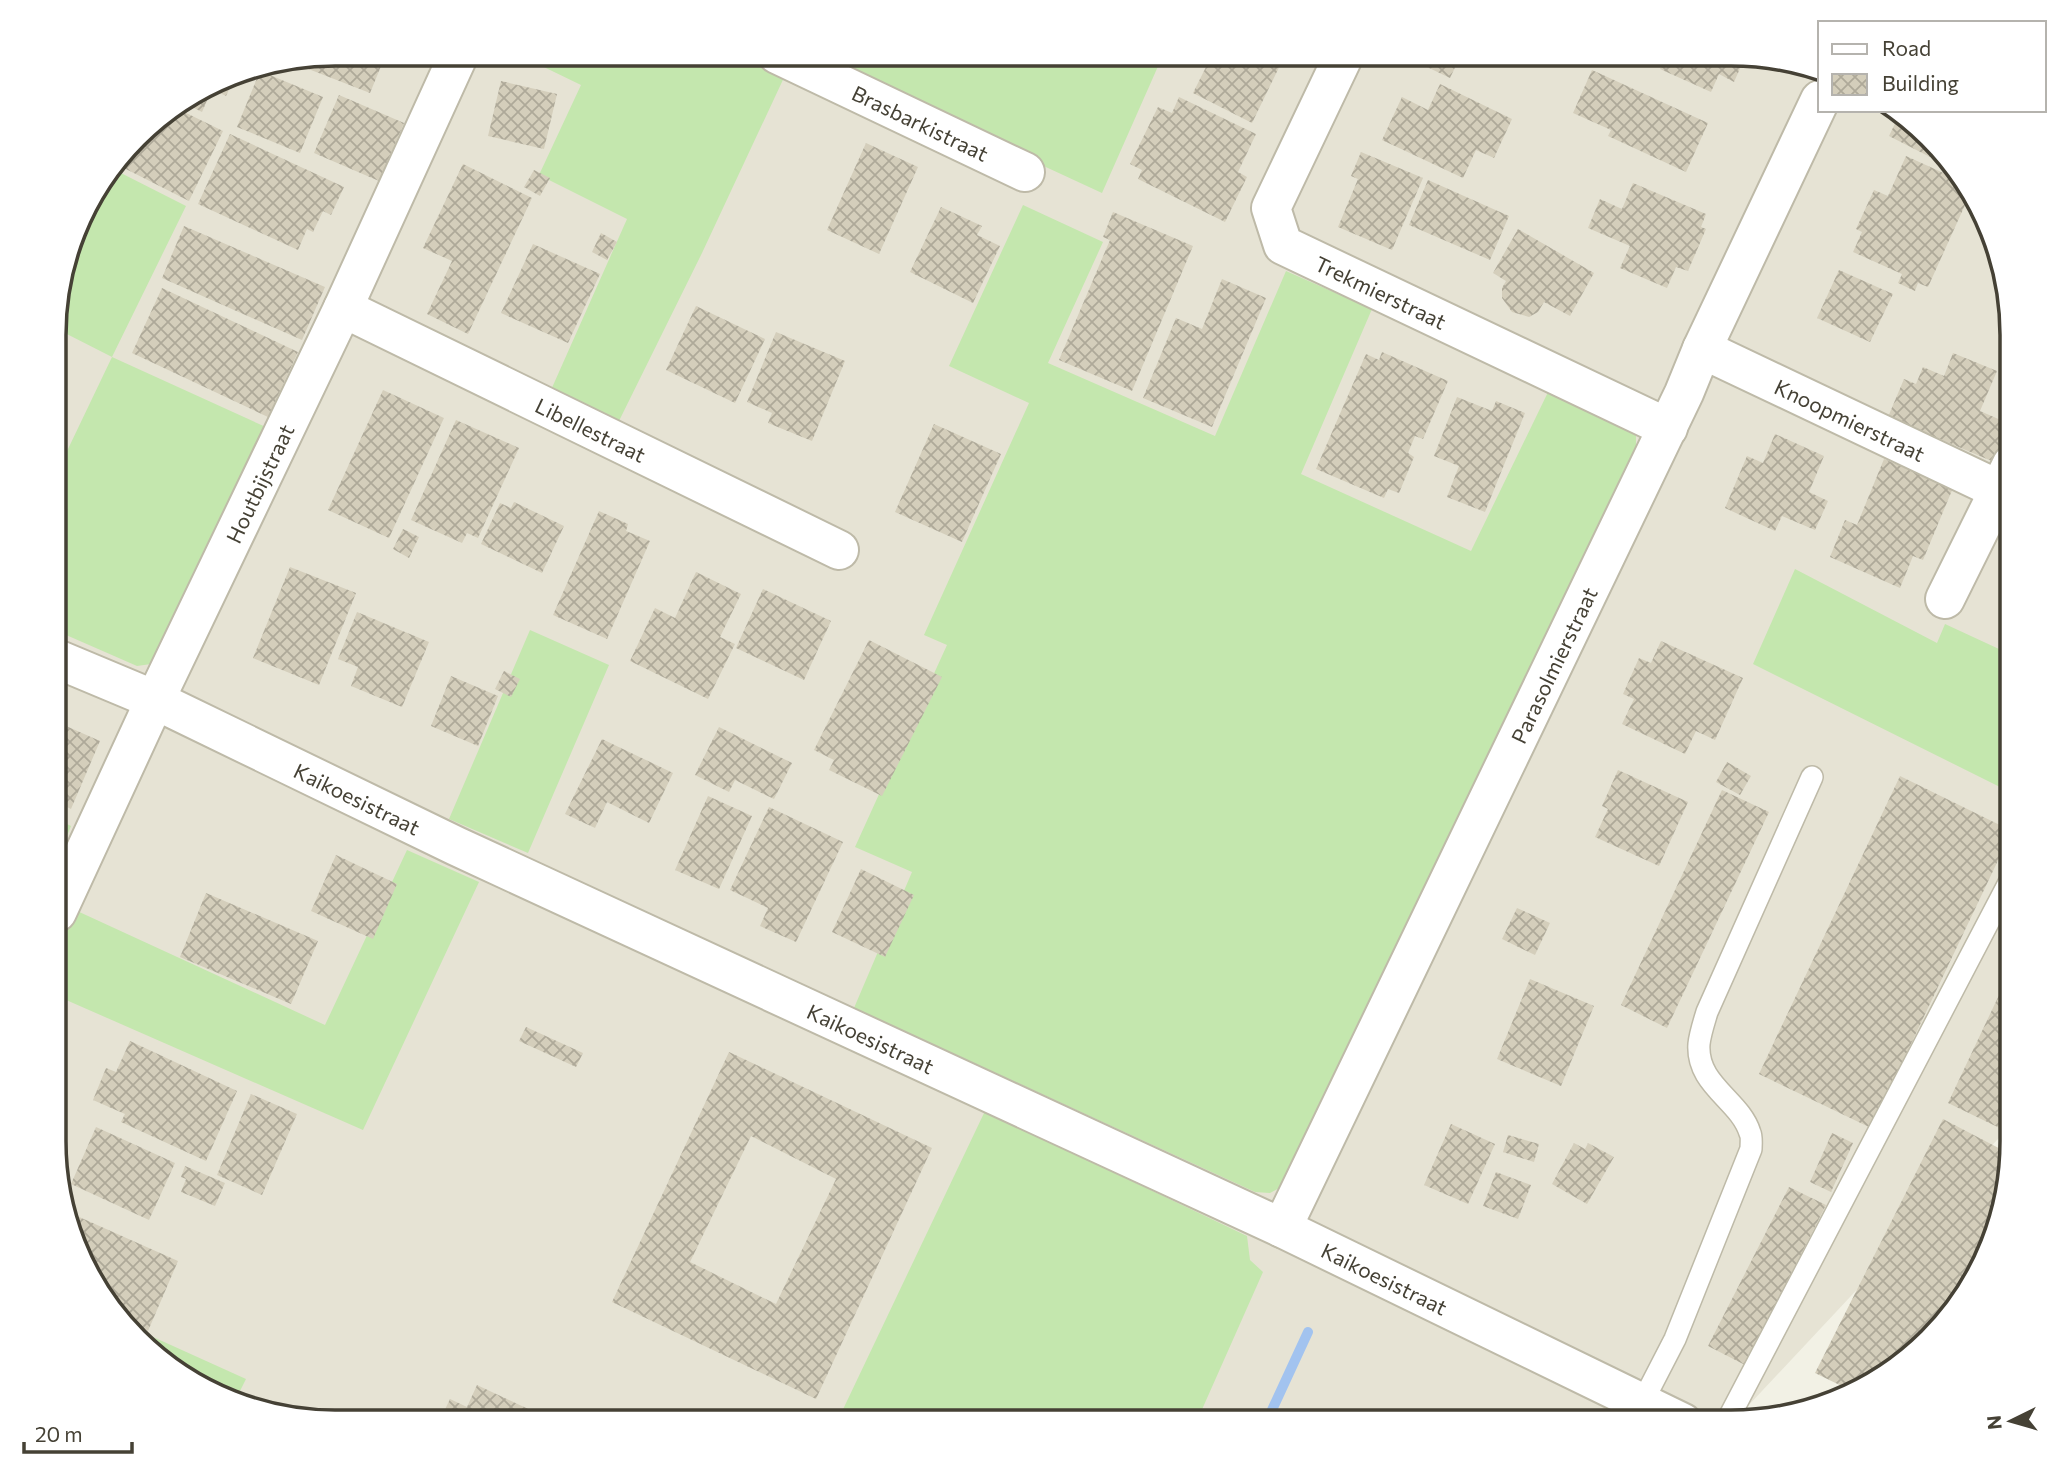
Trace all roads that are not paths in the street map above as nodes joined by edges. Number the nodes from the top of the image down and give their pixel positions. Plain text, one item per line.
1 (454, 66) edge
2 (802, 66) edge
3 (1339, 66) edge
4 (1818, 104) edge
5 (1025, 172) dead end
6 (343, 308) junction
7 (1702, 349) junction
8 (1668, 428) junction
9 (2000, 474) edge
10 (2000, 489) edge
11 (839, 550) dead end
12 (1945, 599) dead end
13 (66, 663) edge
14 (155, 700) junction
15 (1812, 777) dead end
16 (66, 893) edge
17 (2000, 900) edge
18 (1282, 1228) junction
19 (1642, 1403) junction
20 (1656, 1410) edge
21 (1733, 1410) edge

1 - 6 street, Houtbijstraat
2 - 5 street, Brasbarkistraat
3 - 8 street, Trekmierstraat
4 - 7 street, Parasolmierstraat
6 - 11 street, Libellestraat
6 - 14 street, Houtbijstraat
7 - 8 street, Parasolmierstraat
7 - 9 street, Knoopmierstraat
8 - 18 street, Parasolmierstraat
10 - 12 street, Knoopmierstraat
13 - 14 street, Kaikoesistraat
14 - 16 street, Houtbijstraat
14 - 18 street, Kaikoesistraat
15 - 19 lane
17 - 21 lane
18 - 19 street, Kaikoesistraat
19 - 20 street, Kaikoesistraat

